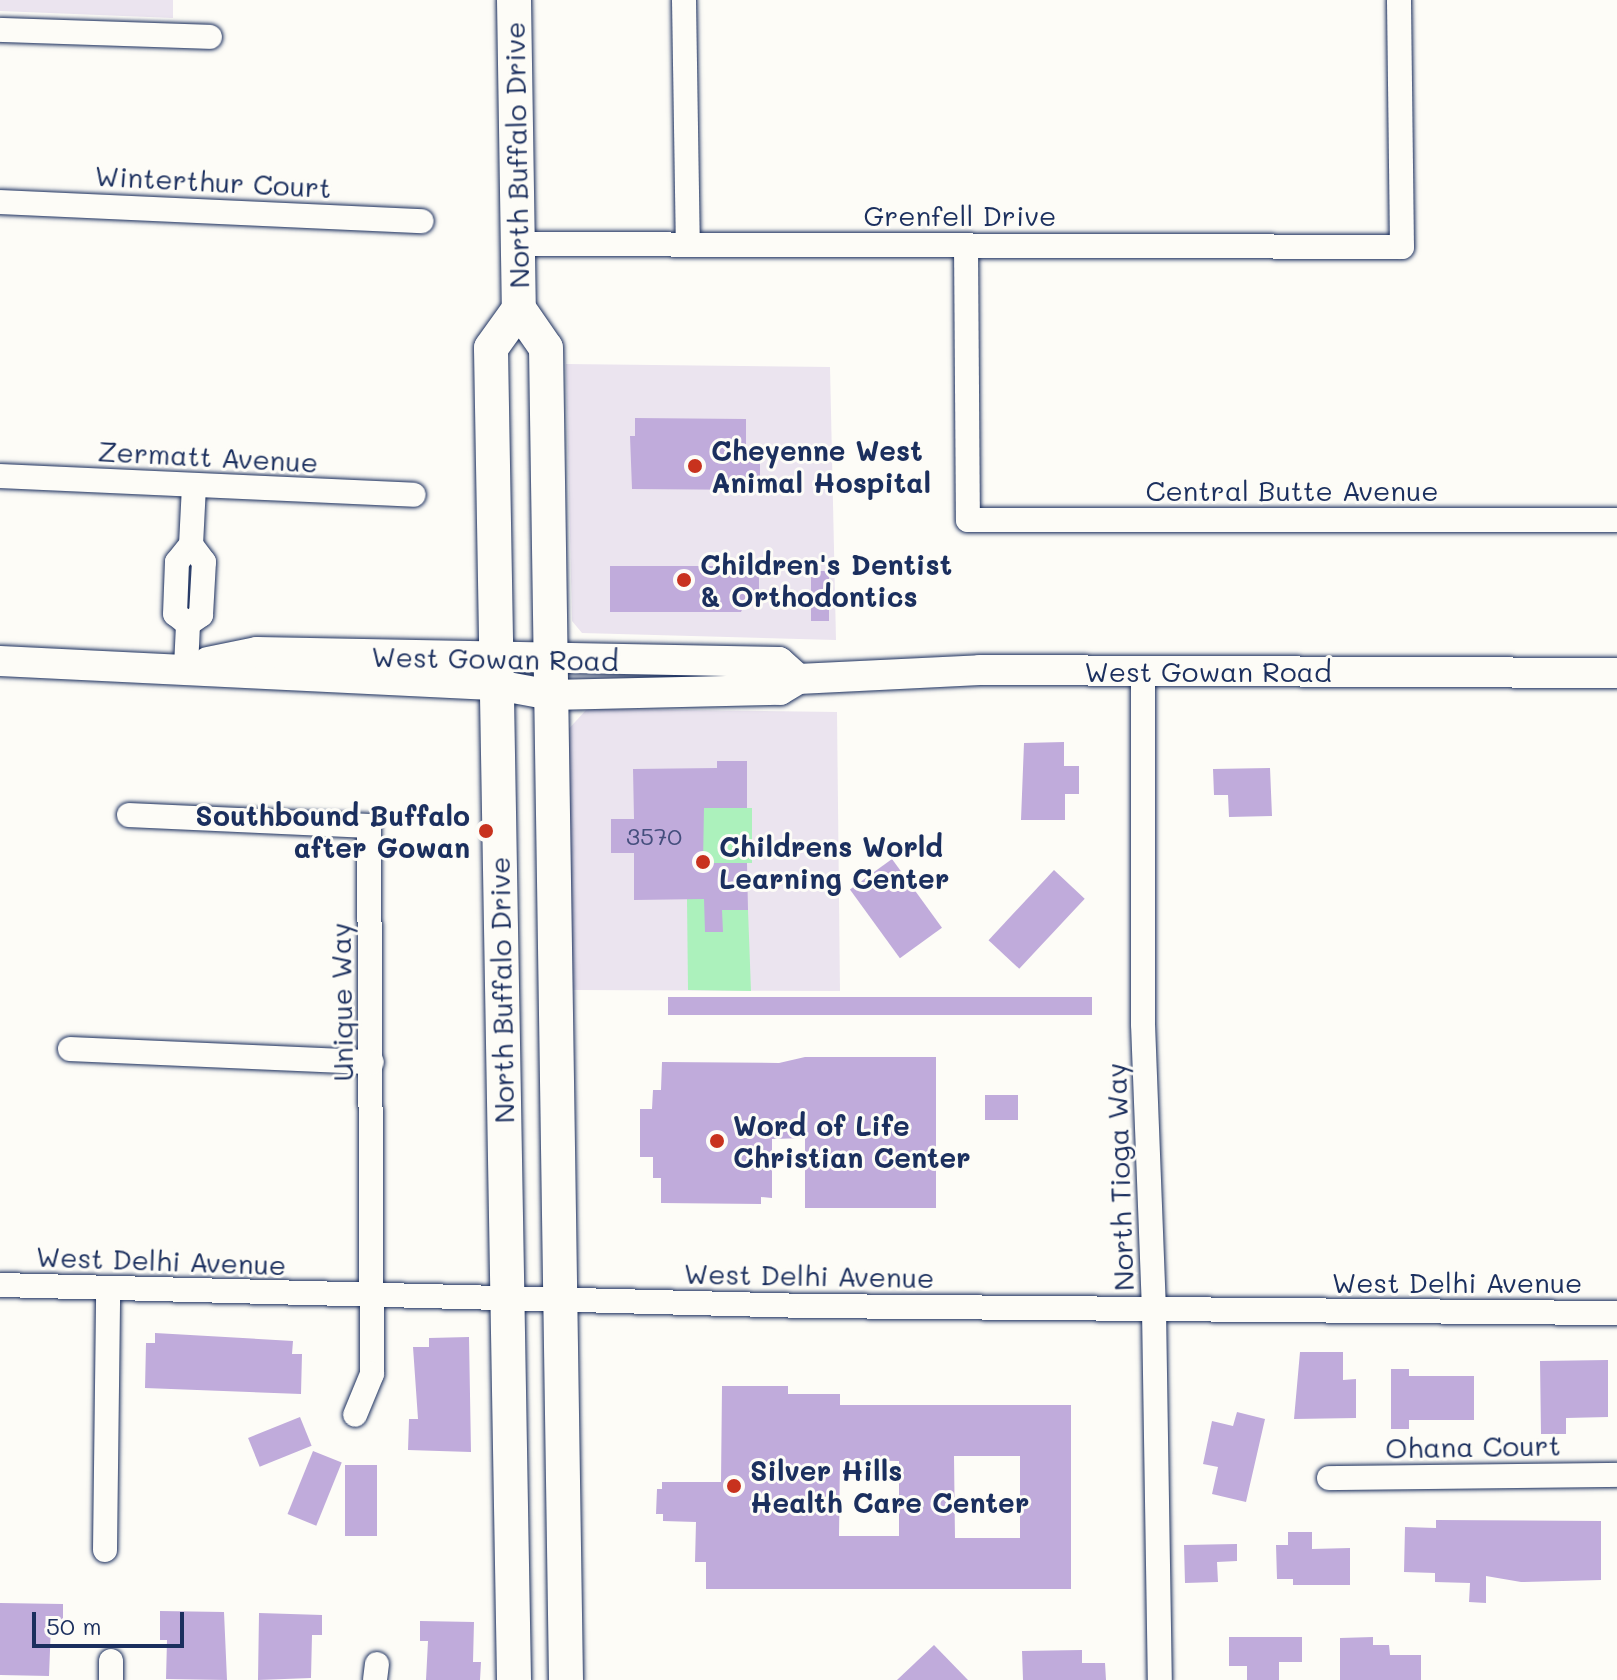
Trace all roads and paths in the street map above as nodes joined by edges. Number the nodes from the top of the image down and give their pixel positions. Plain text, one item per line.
1 (514, 0) edge
2 (684, 0) edge
3 (1399, 0) edge
4 (0, 30) edge
5 (210, 37) dead end
6 (0, 202) edge
7 (422, 221) dead end
8 (517, 244) junction
9 (688, 244) junction
10 (966, 245) junction
11 (519, 309) junction
12 (0, 476) edge
13 (194, 486) junction
14 (414, 495) dead end
15 (1617, 520) edge
16 (0, 661) edge
17 (551, 661) junction
18 (186, 667) junction
19 (1143, 671) junction
20 (497, 672) junction
21 (1617, 673) edge
22 (798, 679) junction
23 (551, 695) junction
24 (129, 815) dead end
25 (70, 1049) dead end
26 (372, 1062) junction
27 (0, 1285) edge
28 (108, 1289) junction
29 (373, 1296) junction
30 (504, 1300) junction
31 (560, 1301) junction
32 (1154, 1310) junction
33 (1617, 1313) edge
34 (355, 1415) dead end
35 (1617, 1475) edge
36 (1329, 1478) dead end
37 (105, 1550) dead end
38 (514, 1680) edge
39 (566, 1680) edge
40 (1160, 1680) edge

1 - 8 main road, North Buffalo Drive
2 - 9 street
3 - 10 street, Grenfell Drive
4 - 5 street
6 - 7 street, Winterthur Court
8 - 9 street, Grenfell Drive
8 - 11 main road, North Buffalo Drive
9 - 10 street, Grenfell Drive
10 - 15 street, Central Butte Avenue
11 - 17 main road, North Buffalo Drive
11 - 20 main road, North Buffalo Drive
12 - 13 street, Zermatt Avenue
13 - 14 street, Zermatt Avenue
13 - 18 street
16 - 18 street, West Gowan Road
17 - 20 street, West Gowan Road
17 - 22 street, West Gowan Road
17 - 23 main road, North Buffalo Drive
18 - 20 street, West Gowan Road
19 - 21 street, West Gowan Road
19 - 22 street, West Gowan Road
19 - 32 street, North Tioga Way
20 - 23 street, West Gowan Road
20 - 30 main road, North Buffalo Drive
22 - 23 street, West Gowan Road
23 - 31 main road, North Buffalo Drive
24 - 26 street, Unique Way
25 - 26 street
26 - 29 street, Unique Way
27 - 28 street, West Delhi Avenue
28 - 29 street, West Delhi Avenue
28 - 37 street
29 - 30 street, West Delhi Avenue
29 - 34 street, Unique Way
30 - 31 street, West Delhi Avenue
30 - 38 main road, North Buffalo Drive
31 - 32 street, West Delhi Avenue
31 - 39 main road, North Buffalo Drive
32 - 33 street, West Delhi Avenue
32 - 40 street, North Tioga Way
35 - 36 street, Ohana Court

